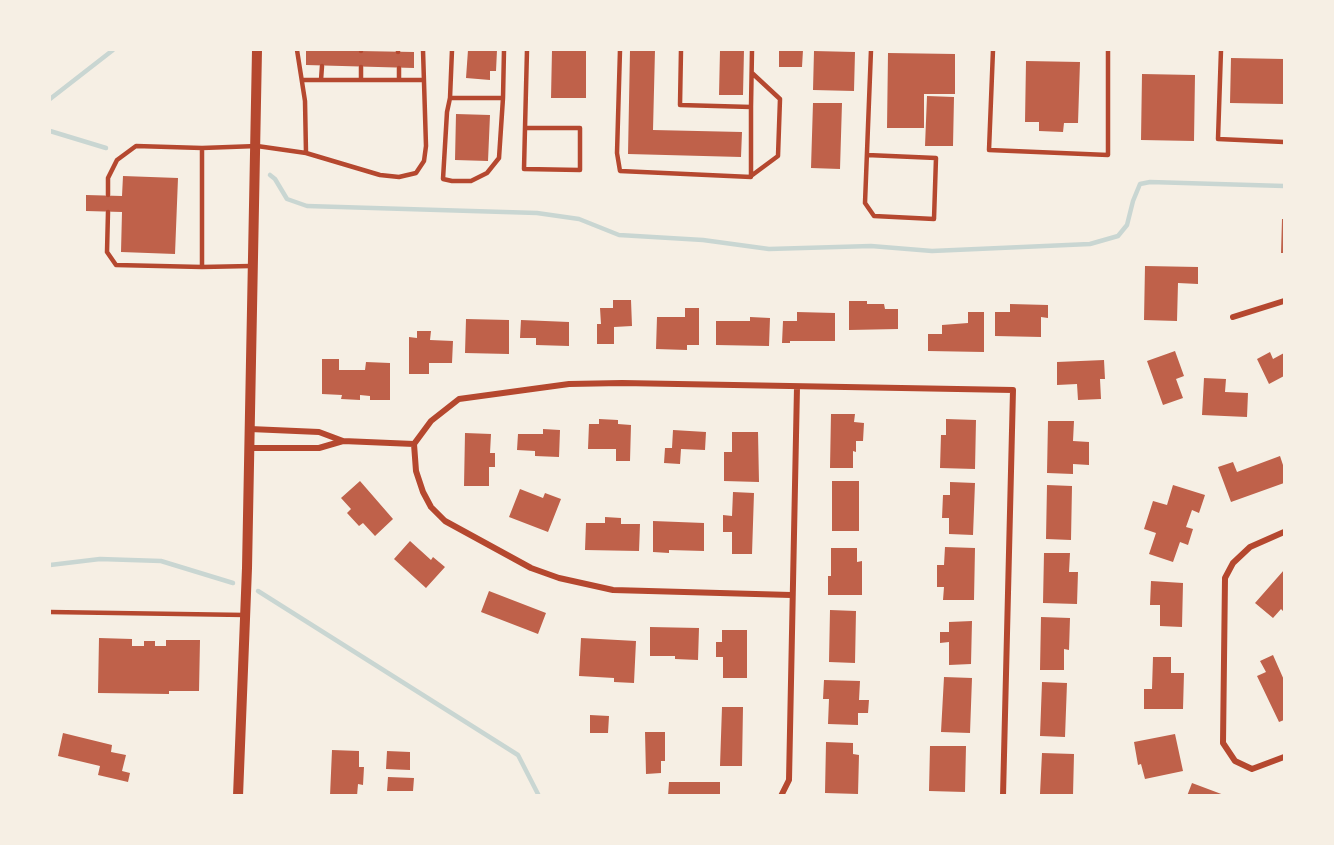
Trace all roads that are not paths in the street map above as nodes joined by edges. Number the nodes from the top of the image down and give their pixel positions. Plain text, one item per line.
1 (257, 50) edge
2 (297, 50) edge
3 (423, 50) edge
4 (452, 50) edge
5 (504, 50) edge
6 (527, 50) edge
7 (620, 50) edge
8 (681, 50) edge
9 (752, 50) edge
10 (871, 50) edge
11 (993, 50) edge
12 (1108, 50) edge
13 (1221, 50) edge
14 (322, 66) dead end
15 (361, 67) dead end
16 (399, 68) dead end
17 (752, 73) junction
18 (302, 80) junction
19 (321, 80) junction
20 (361, 80) junction
21 (399, 80) junction
22 (424, 80) junction
23 (450, 98) junction
24 (503, 98) junction
25 (751, 107) junction
26 (525, 128) junction
27 (1284, 142) edge
28 (257, 146) junction
29 (202, 148) junction
30 (306, 153) junction
31 (867, 155) junction
32 (751, 177) junction
33 (108, 195) dead end
34 (108, 212) dead end
35 (251, 266) junction
36 (202, 267) junction
37 (1284, 301) edge
38 (1233, 316) dead end
39 (797, 387) junction
40 (250, 429) junction
41 (343, 441) junction
42 (414, 444) junction
43 (249, 448) junction
44 (1284, 532) edge
45 (791, 595) junction
46 (50, 612) edge
47 (245, 615) junction
48 (1284, 757) edge
49 (238, 795) edge
50 (782, 795) edge
51 (1003, 795) edge

1 - 28 street
2 - 18 lane
3 - 22 lane
4 - 23 lane
5 - 24 lane
6 - 26 lane
7 - 32 lane
8 - 25 lane
9 - 17 lane
10 - 31 lane
11 - 12 lane
13 - 27 lane
14 - 19 lane
15 - 20 lane
16 - 21 lane
17 - 25 lane
17 - 32 lane
18 - 19 lane
18 - 30 lane
19 - 20 lane
20 - 21 lane
21 - 22 lane
22 - 30 lane
23 - 24 lane
23 - 24 lane
25 - 32 lane
26 - 26 lane
28 - 29 lane
28 - 30 lane
28 - 35 street
29 - 33 lane
29 - 36 lane
31 - 31 lane
34 - 36 lane
35 - 36 lane
35 - 40 street
37 - 38 street
39 - 42 street
39 - 45 street
39 - 51 street
40 - 41 street
40 - 43 street
41 - 42 street
41 - 43 street
42 - 45 street
43 - 47 street
44 - 48 street
45 - 50 street
46 - 47 lane
47 - 49 street

